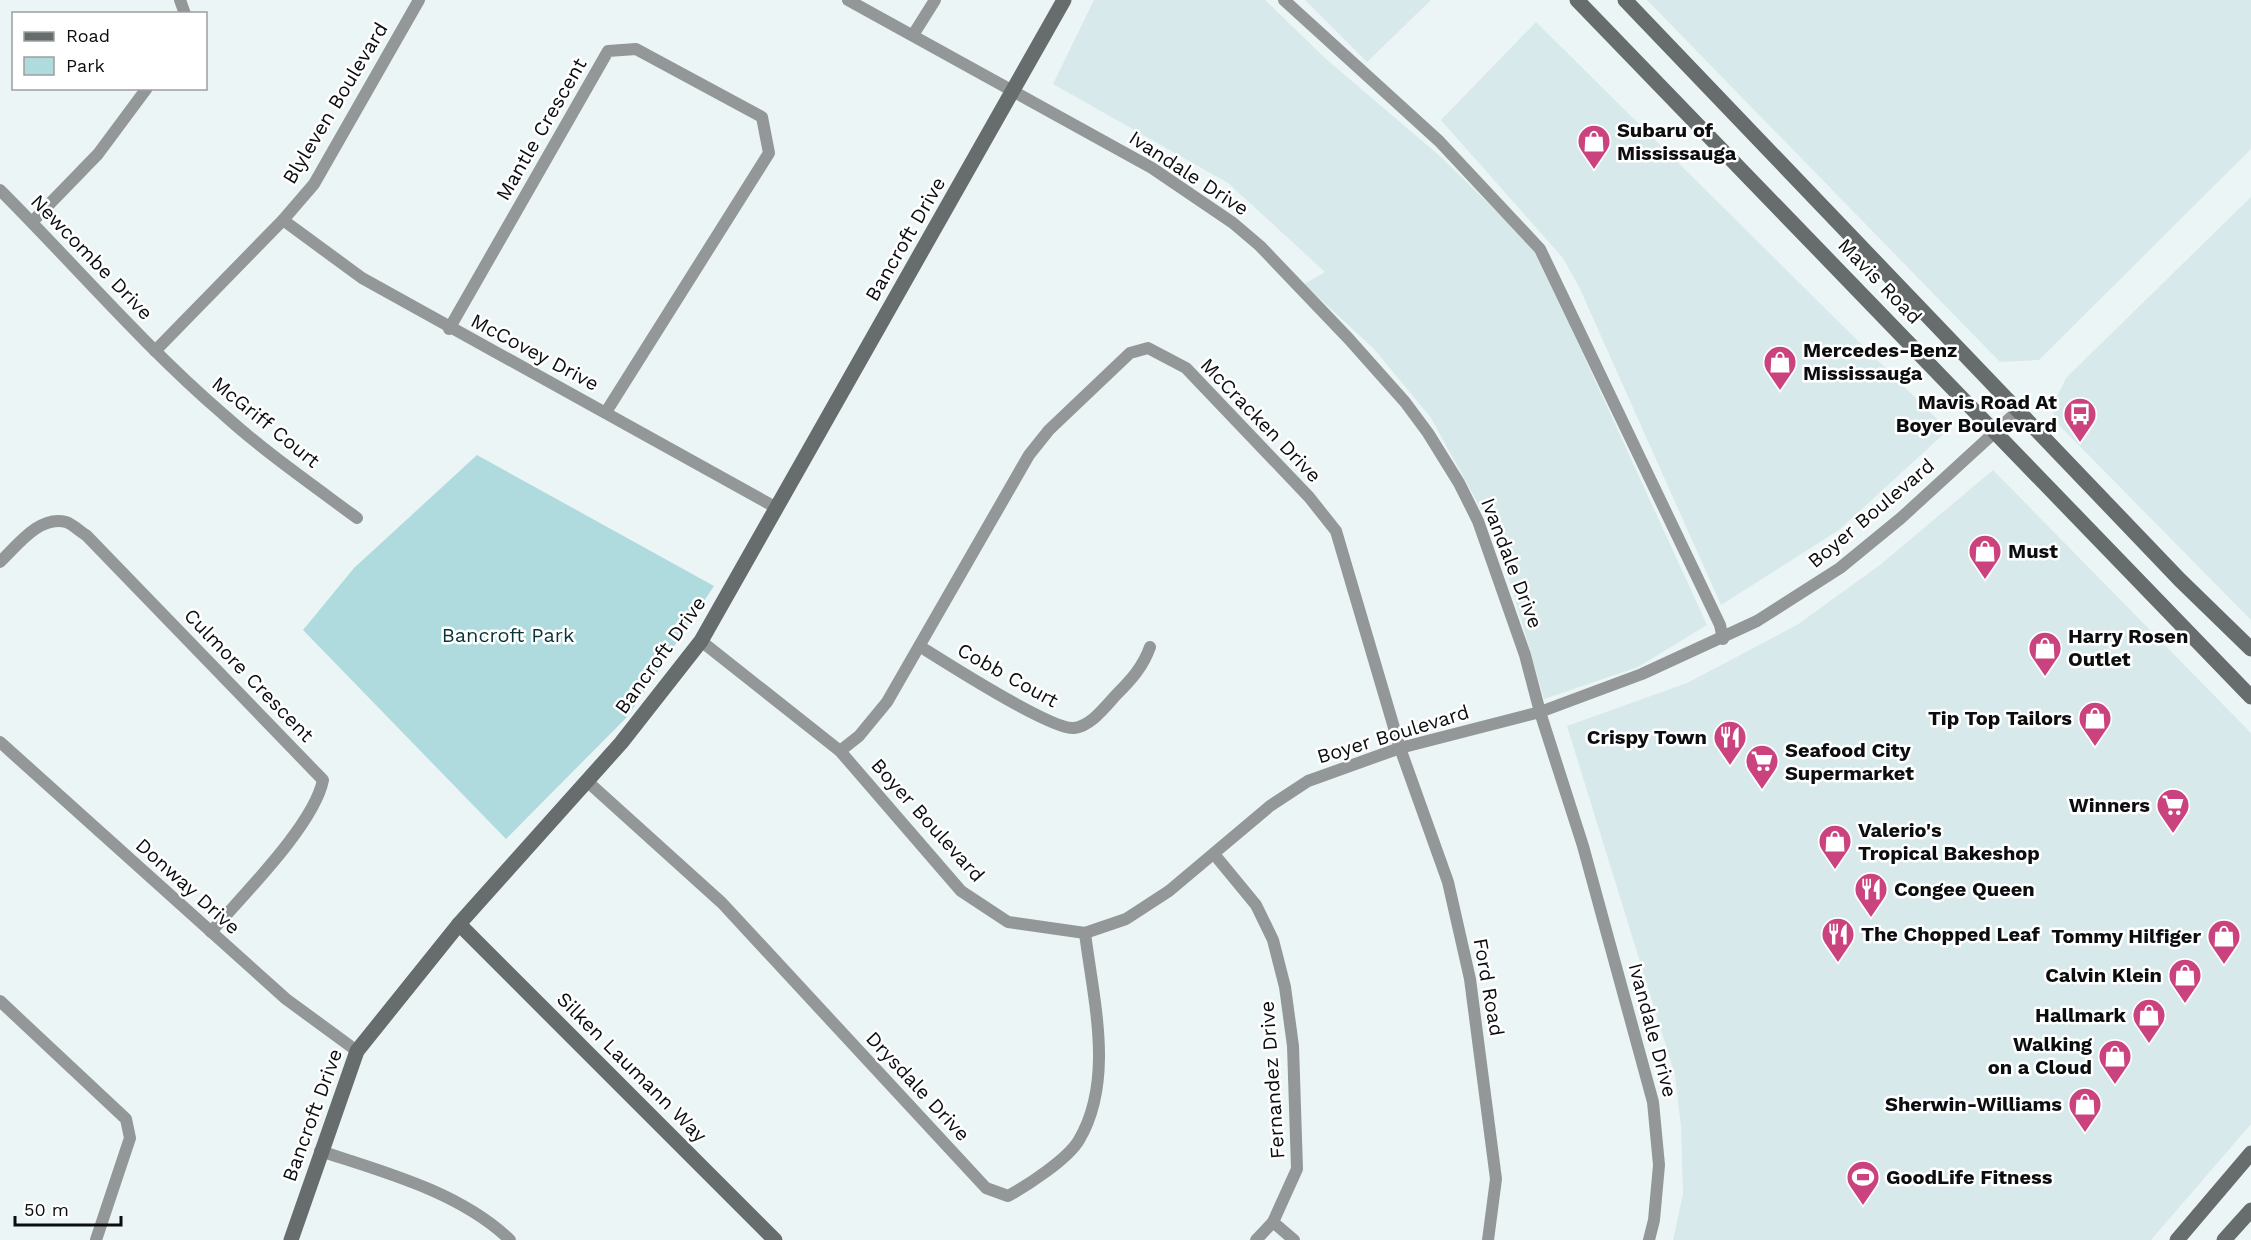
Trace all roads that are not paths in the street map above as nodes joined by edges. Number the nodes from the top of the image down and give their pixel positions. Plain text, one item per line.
1 (419, 0) edge
2 (848, 0) edge
3 (935, 0) edge
4 (1064, 0) edge
5 (1284, 0) edge
6 (1577, 0) edge
7 (1625, 0) edge
8 (913, 35) junction
9 (146, 90) edge
10 (1015, 91) junction
11 (0, 190) edge
12 (283, 220) junction
13 (32, 222) junction
14 (449, 329) junction
15 (155, 351) junction
16 (2019, 410) junction
17 (606, 412) junction
18 (1996, 431) junction
19 (775, 507) junction
20 (357, 518) dead end
21 (0, 562) edge
22 (1723, 639) junction
23 (701, 641) junction
24 (921, 647) junction
25 (1150, 647) dead end
26 (2251, 649) edge
27 (2251, 697) edge
28 (1540, 711) junction
29 (0, 742) edge
30 (1400, 748) junction
31 (840, 750) junction
32 (588, 782) junction
33 (1214, 854) junction
34 (459, 924) junction
35 (211, 932) junction
36 (1085, 933) junction
37 (0, 1001) edge
38 (357, 1052) junction
39 (320, 1151) junction
40 (2251, 1153) edge
41 (2251, 1210) edge
42 (1273, 1222) junction
43 (96, 1240) edge
44 (291, 1240) edge
45 (510, 1240) edge
46 (775, 1240) edge
47 (1256, 1240) edge
48 (1294, 1240) edge
49 (1488, 1240) edge
50 (1649, 1240) edge
51 (2177, 1240) edge
52 (2224, 1240) edge

1 - 12 street, Blyleven Boulevard
2 - 8 street
3 - 8 street
4 - 10 main road, Bancroft Drive
5 - 22 street
6 - 18 main road, Mavis Road
7 - 16 main road, Mavis Road
8 - 10 street
9 - 13 street
10 - 19 main road, Bancroft Drive
10 - 28 street, Ivandale Drive
11 - 13 street, Newcombe Drive
12 - 14 street, McCovey Drive
12 - 15 street, Blyleven Boulevard
13 - 15 street, Newcombe Drive
14 - 17 street, McCovey Drive
14 - 17 street, Mantle Crescent
15 - 20 street, McGriff Court
16 - 18 street, Boyer Boulevard
16 - 26 main road, Mavis Road
17 - 19 street, McCovey Drive
18 - 22 street, Boyer Boulevard
18 - 27 main road, Mavis Road
19 - 23 main road, Bancroft Drive
21 - 35 street, Culmore Crescent
22 - 28 street, Boyer Boulevard
23 - 31 street, Boyer Boulevard
23 - 32 main road, Bancroft Drive
24 - 25 street, Cobb Court
24 - 30 street, McCracken Drive
24 - 31 street, McCracken Drive
28 - 30 street, Boyer Boulevard
28 - 50 street, Ivandale Drive
29 - 35 street, Donway Drive
30 - 33 street, Boyer Boulevard
30 - 49 street, Ford Road
31 - 36 street, Boyer Boulevard
32 - 34 main road, Bancroft Drive
32 - 36 street, Drysdale Drive
33 - 36 street, Boyer Boulevard
33 - 42 street, Fernandez Drive
34 - 38 main road, Bancroft Drive
34 - 46 main road, Silken Laumann Way
35 - 38 street, Donway Drive
37 - 43 street
38 - 39 main road, Bancroft Drive
39 - 44 main road, Bancroft Drive
39 - 45 street
40 - 51 main road
41 - 52 main road
42 - 47 street, Fernandez Drive
42 - 48 street

